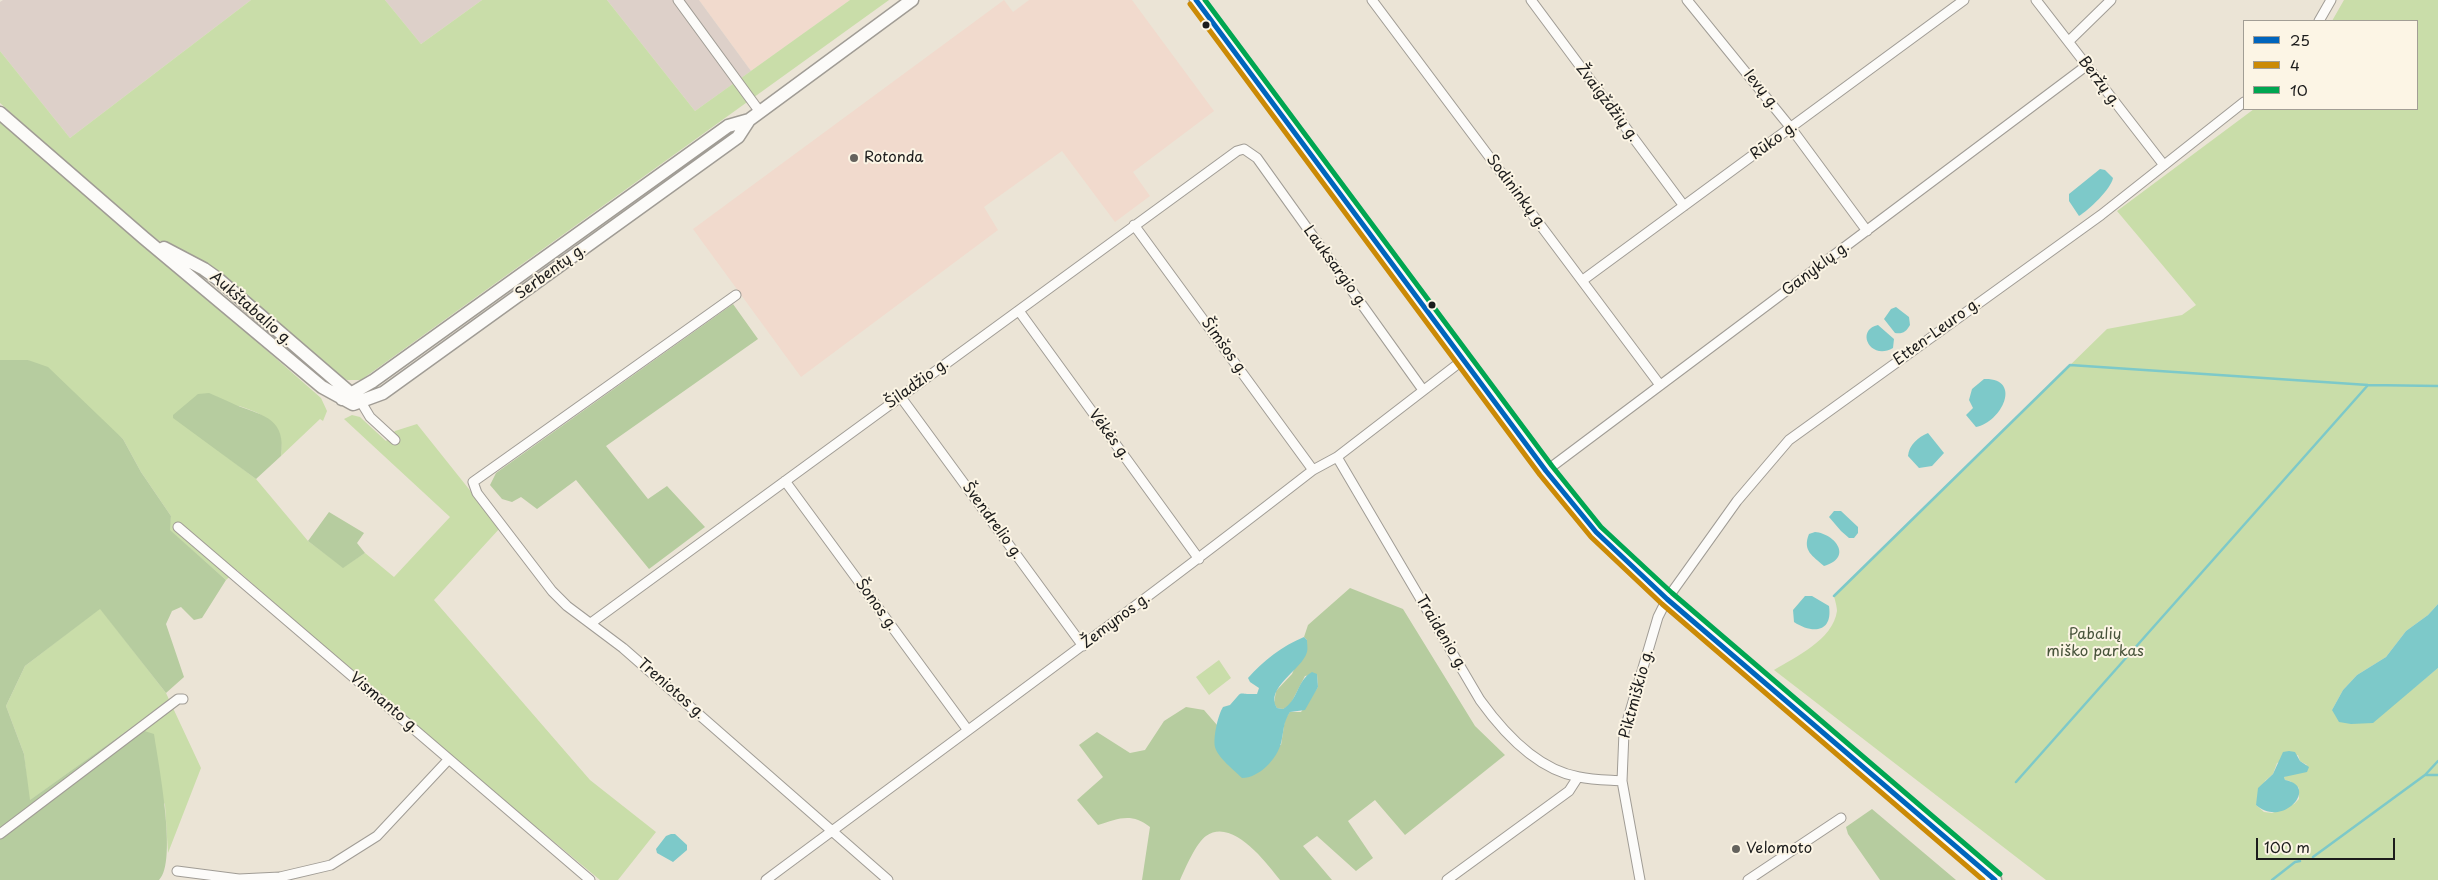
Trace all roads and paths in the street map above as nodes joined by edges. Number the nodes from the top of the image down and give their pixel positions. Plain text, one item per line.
1 (678, 0) edge
2 (912, 0) edge
3 (1196, 0) edge
4 (1372, 0) edge
5 (1531, 0) edge
6 (1687, 0) edge
7 (1964, 0) edge
8 (2036, 0) edge
9 (2110, 0) edge
10 (2331, 0) edge
11 (2320, 20) edge
12 (2069, 41) junction
13 (2086, 66) junction
14 (2243, 103) edge
15 (760, 112) junction
16 (0, 113) edge
17 (749, 120) junction
18 (1791, 128) junction
19 (1244, 149) joint
20 (2163, 164) junction
21 (1684, 206) junction
22 (1134, 225) junction
23 (1867, 231) junction
24 (1583, 280) junction
25 (736, 295) dead end
26 (1019, 311) junction
27 (1463, 360) junction
28 (1660, 385) junction
29 (1423, 390) junction
30 (346, 396) junction
31 (900, 396) junction
32 (361, 402) junction
33 (395, 440) dead end
34 (1337, 456) junction
35 (1313, 470) junction
36 (1546, 471) junction
37 (785, 481) junction
38 (178, 526) dead end
39 (1199, 559) junction
40 (1667, 599) junction
41 (591, 623) junction
42 (1083, 646) junction
43 (183, 699) dead end
44 (967, 729) junction
45 (450, 759) junction
46 (1578, 777) junction
47 (1622, 781) junction
48 (1841, 818) dead end
49 (832, 831) junction
50 (0, 834) edge
51 (177, 872) dead end
52 (590, 880) edge
53 (766, 880) edge
54 (888, 880) edge
55 (1447, 880) edge
56 (1640, 880) edge
57 (1748, 880) edge
58 (1995, 880) edge

1 - 15 street
2 - 15 main road, Serbentų g.
3 - 27 main road
4 - 24 street, Sodininkų g.
5 - 21 street, Žvaigždžių g.
6 - 18 street, Ievų g.
7 - 18 street, Rūko g.
8 - 12 street, Beržų g.
9 - 12 street
10 - 11 street
12 - 13 street, Beržų g.
13 - 20 street, Beržų g.
13 - 23 street, Ganyklų g.
14 - 20 street, Etten-Leuro g.
15 - 17 main road, Serbentų g.
16 - 30 main road, Aukštabalio g.
17 - 30 main road, Serbentų g.
17 - 32 main road, Serbentų g.
18 - 21 street, Rūko g.
18 - 23 street, Ievų g.
19 - 22 street, Šiladžio g.
19 - 29 street, Lauksargio g.
20 - 40 street, Etten-Leuro g.
21 - 24 street, Rūko g.
22 - 26 street, Šiladžio g.
22 - 35 street, Šimšos g.
23 - 28 street, Ganyklų g.
24 - 28 street, Sodininkų g.
25 - 41 street, Treniotos g.
26 - 31 street, Šiladžio g.
26 - 39 street, Vėkės g.
27 - 29 street, Žemynos g.
27 - 36 main road
28 - 36 street, Ganyklų g.
29 - 34 street, Žemynos g.
30 - 32 main road, Aukštabalio g.
31 - 37 street, Šiladžio g.
31 - 42 street, Švendrelio g.
32 - 33 street
34 - 35 street, Žemynos g.
34 - 46 street, Traidenio g.
35 - 39 street, Žemynos g.
36 - 40 main road
37 - 41 street, Šiladžio g.
37 - 44 street, Šonos g.
38 - 45 street, Vismanto g.
39 - 42 street, Žemynos g.
40 - 47 street, Piktmiškio g.
40 - 58 main road
41 - 49 street, Treniotos g.
42 - 44 street, Žemynos g.
43 - 50 street
44 - 49 street, Žemynos g.
45 - 51 street
45 - 52 street, Vismanto g.
46 - 47 street, Traidenio g.
46 - 55 street
47 - 56 street, Piktmiškio g.
48 - 57 street
49 - 53 street, Žemynos g.
49 - 54 street, Treniotos g.

